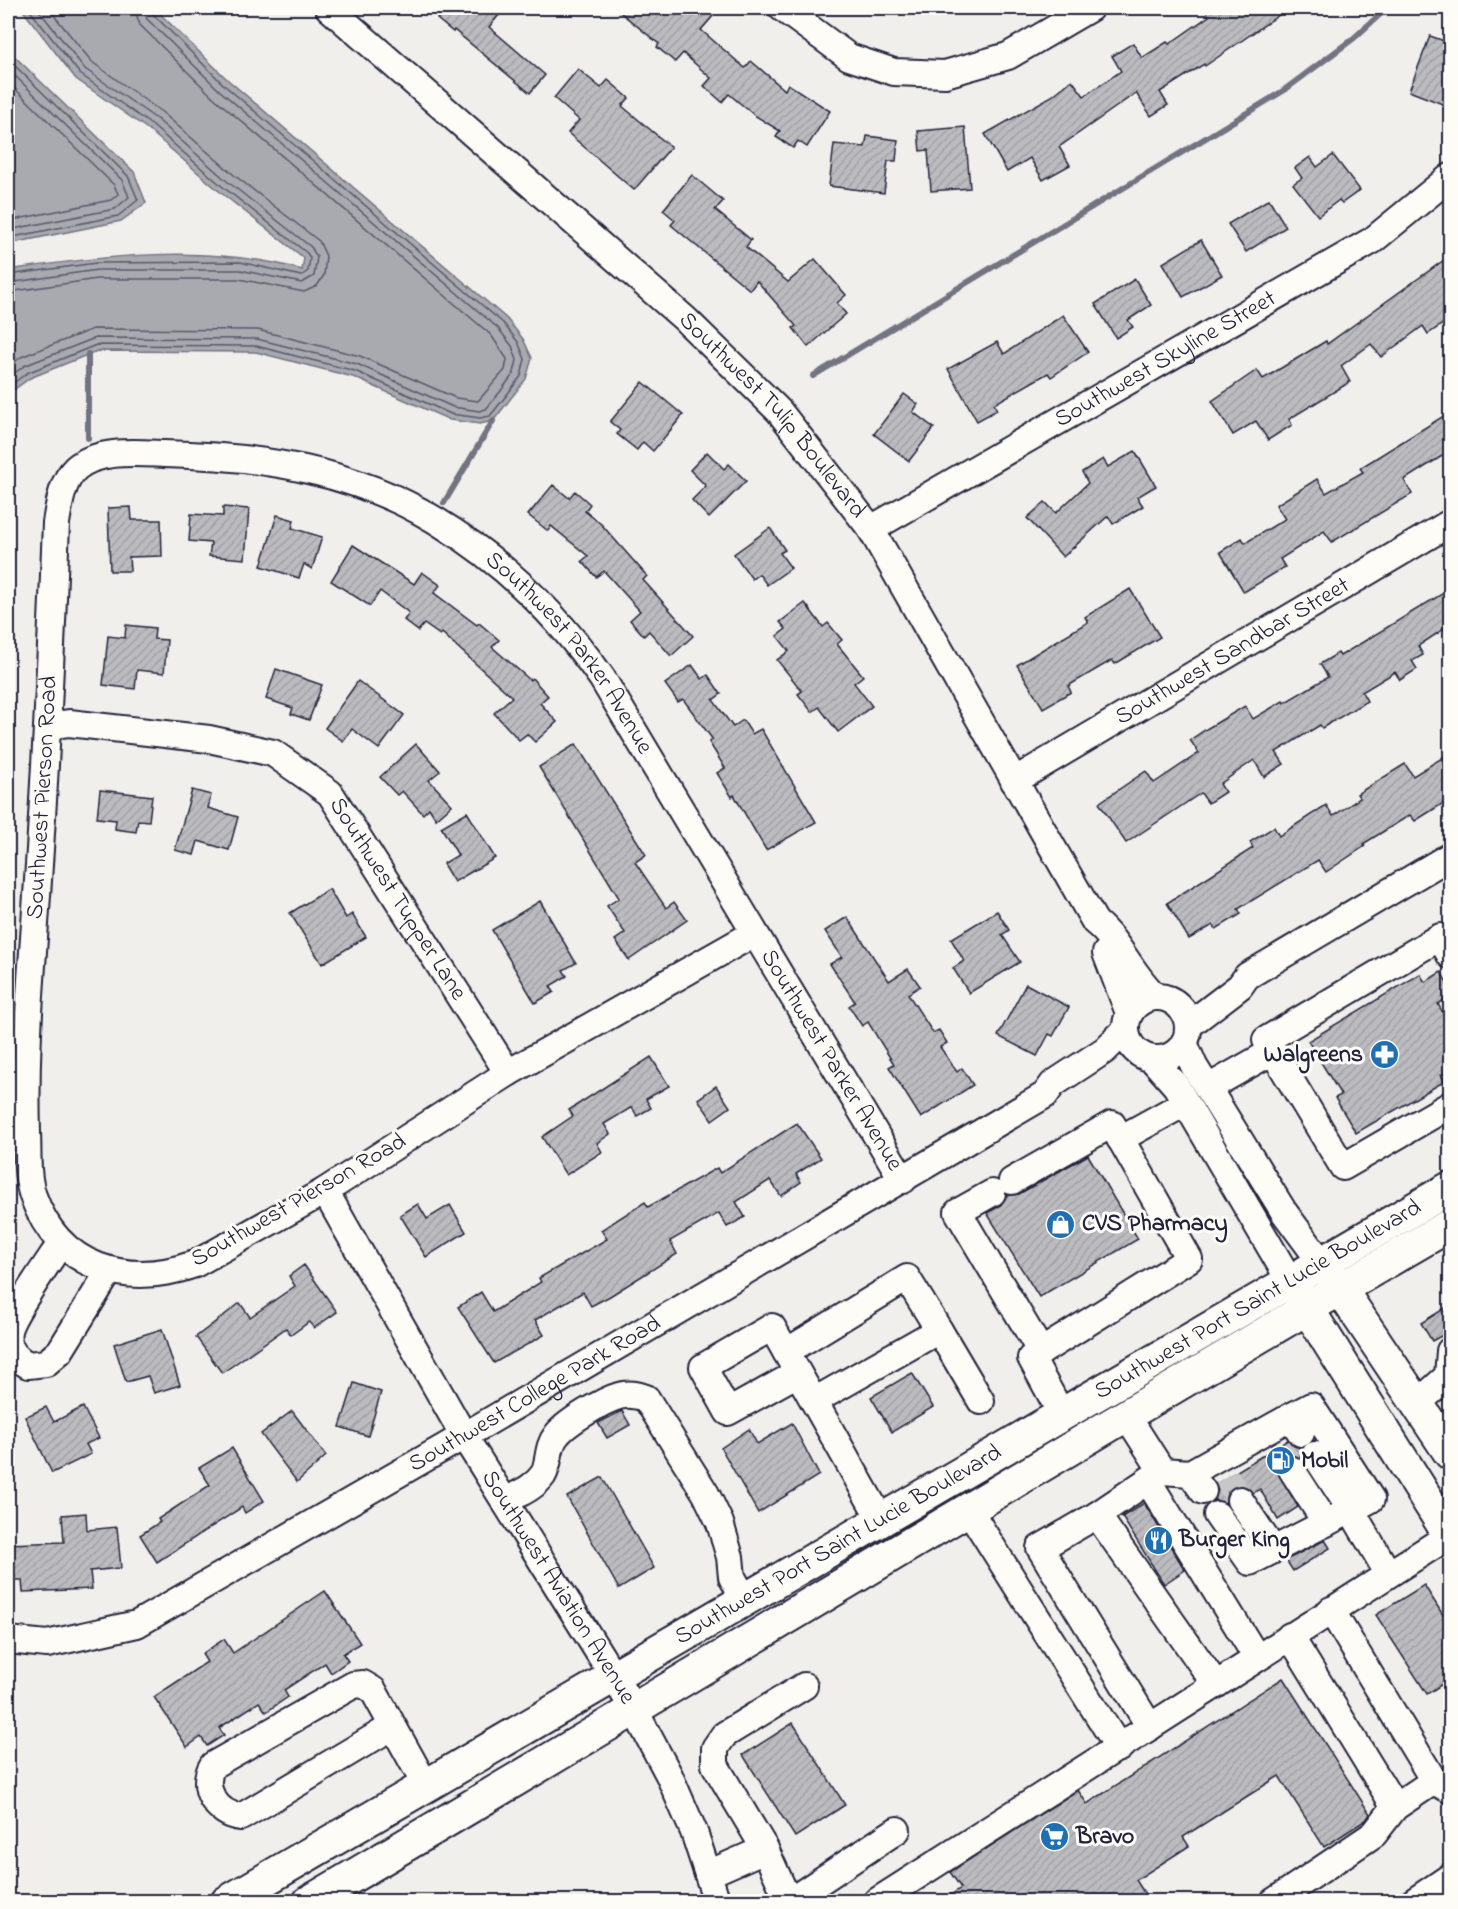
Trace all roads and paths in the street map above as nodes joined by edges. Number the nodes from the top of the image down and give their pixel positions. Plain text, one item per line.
1 (329, 8) edge
2 (783, 8) edge
3 (1090, 8) edge
4 (1450, 177) edge
5 (56, 523) joint
6 (1450, 523) edge
7 (871, 529) junction
8 (49, 726) junction
9 (1014, 781) junction
10 (1450, 856) edge
11 (1095, 922) junction
12 (753, 934) junction
13 (1450, 955) edge
14 (1247, 976) junction
15 (1164, 999) junction
16 (1127, 1021) junction
17 (1186, 1034) junction
18 (1273, 1052) junction
19 (1146, 1057) junction
20 (16, 1064) edge
21 (508, 1073) junction
22 (1208, 1088) junction
23 (1045, 1095) junction
24 (1185, 1103) junction
25 (1450, 1105) edge
26 (1120, 1139) junction
27 (903, 1180) junction
28 (1450, 1188) edge
29 (325, 1191) junction
30 (1450, 1225) edge
31 (61, 1243) junction
32 (1322, 1262) junction
33 (110, 1270) junction
34 (1290, 1281) junction
35 (1341, 1288) junction
36 (1306, 1308) junction
37 (939, 1330) junction
38 (1450, 1351) edge
39 (1041, 1352) junction
40 (814, 1401) junction
41 (981, 1401) dead end
42 (1418, 1403) junction
43 (1062, 1415) junction
44 (1127, 1416) junction
45 (464, 1436) junction
46 (1450, 1453) edge
47 (1315, 1455) tunnel mouth
48 (1292, 1470) tunnel mouth
49 (1155, 1476) junction
50 (1240, 1500) tunnel mouth
51 (505, 1501) junction
52 (969, 1510) junction
53 (1351, 1510) junction
54 (1097, 1515) junction
55 (1217, 1515) tunnel mouth
56 (882, 1520) junction
57 (1326, 1523) junction
58 (1450, 1536) edge
59 (1040, 1548) junction
60 (1273, 1550) junction
61 (1005, 1567) junction
62 (1388, 1573) junction
63 (738, 1589) junction
64 (1331, 1610) junction
65 (1290, 1636) junction
66 (8, 1641) edge
67 (1257, 1658) junction
68 (614, 1677) junction
69 (1216, 1685) junction
70 (804, 1686) dead end
71 (635, 1711) junction
72 (393, 1726) junction
73 (1150, 1727) junction
74 (1119, 1748) junction
75 (426, 1786) junction
76 (1442, 1786) edge
77 (1395, 1807) junction
78 (897, 1830) dead end
79 (765, 1849) junction
80 (708, 1874) junction
81 (1450, 1878) edge
82 (788, 1901) edge
83 (227, 1902) edge
84 (309, 1902) edge
85 (717, 1902) edge
86 (876, 1902) edge
87 (1273, 1902) edge
88 (1413, 1902) edge

1 - 7 street, Southwest Tulip Boulevard
2 - 3 street
4 - 7 street, Southwest Skyline Street
5 - 8 street, Southwest Pierson Road
5 - 12 street, Southwest Parker Avenue
6 - 9 street, Southwest Sandbar Street
7 - 9 street, Southwest Tulip Boulevard
8 - 20 street, Southwest Pierson Road
8 - 21 street, Southwest Tupper Lane
9 - 11 street, Southwest Tulip Boulevard
10 - 14 street
11 - 15 street, Southwest Tulip Boulevard
11 - 16 street, Southwest Tulip Boulevard
12 - 21 street, Southwest Pierson Road
12 - 27 street, Southwest Parker Avenue
13 - 18 street
14 - 15 street
14 - 17 street
15 - 16 street
15 - 17 street
16 - 19 street
16 - 23 street, Southwest College Park Road
17 - 19 street
17 - 22 street
18 - 22 street
18 - 25 street
19 - 23 street, Southwest College Park Road
19 - 24 street
20 - 31 street, Southwest Pierson Road
21 - 29 street, Southwest Pierson Road
22 - 32 street
23 - 27 street, Southwest College Park Road
24 - 26 street
24 - 34 street
26 - 39 street
26 - 39 street
27 - 45 street, Southwest College Park Road
28 - 32 main road, Southwest Port Saint Lucie Boulevard
29 - 33 street, Southwest Pierson Road
29 - 45 street, Southwest Aviation Avenue
30 - 35 main road, Southwest Port Saint Lucie Boulevard
31 - 33 street, Southwest Pierson Road
31 - 33 street
32 - 34 main road, Southwest Port Saint Lucie Boulevard
32 - 35 main road
34 - 36 main road
34 - 43 main road, Southwest Port Saint Lucie Boulevard
35 - 36 main road, Southwest Port Saint Lucie Boulevard
35 - 42 main road
36 - 44 main road, Southwest Port Saint Lucie Boulevard
36 - 58 main road
37 - 40 street
37 - 40 street
37 - 41 street
38 - 42 street
39 - 43 street
40 - 56 street
42 - 46 main road
43 - 56 main road, Southwest Port Saint Lucie Boulevard
44 - 49 street
44 - 52 main road, Southwest Port Saint Lucie Boulevard
45 - 51 street, Southwest Aviation Avenue
45 - 66 street, Southwest College Park Road
47 - 53 street
48 - 57 street
49 - 53 street
49 - 54 street
49 - 67 street
50 - 60 street
51 - 63 street
51 - 68 street, Southwest Aviation Avenue
52 - 61 street
52 - 71 main road, Southwest Port Saint Lucie Boulevard
53 - 57 street
53 - 62 street
54 - 59 street
54 - 69 street
55 - 60 street
56 - 63 main road, Southwest Port Saint Lucie Boulevard
57 - 60 street
58 - 62 street
59 - 61 street
59 - 73 street
61 - 74 street
62 - 64 street
63 - 68 main road, Southwest Port Saint Lucie Boulevard
64 - 65 street
64 - 76 street
65 - 67 street
65 - 77 street
67 - 69 street
68 - 71 street, Southwest Aviation Avenue
68 - 75 main road, Southwest Port Saint Lucie Boulevard
69 - 73 street
70 - 79 street
71 - 80 street, Southwest Aviation Avenue
71 - 84 main road, Southwest Port Saint Lucie Boulevard
72 - 72 street
72 - 75 street
73 - 74 street
74 - 86 street
75 - 83 main road, Southwest Port Saint Lucie Boulevard
76 - 77 street
77 - 87 street
78 - 82 street
79 - 80 street
79 - 82 street
80 - 85 street, Southwest Aviation Avenue
81 - 88 street

